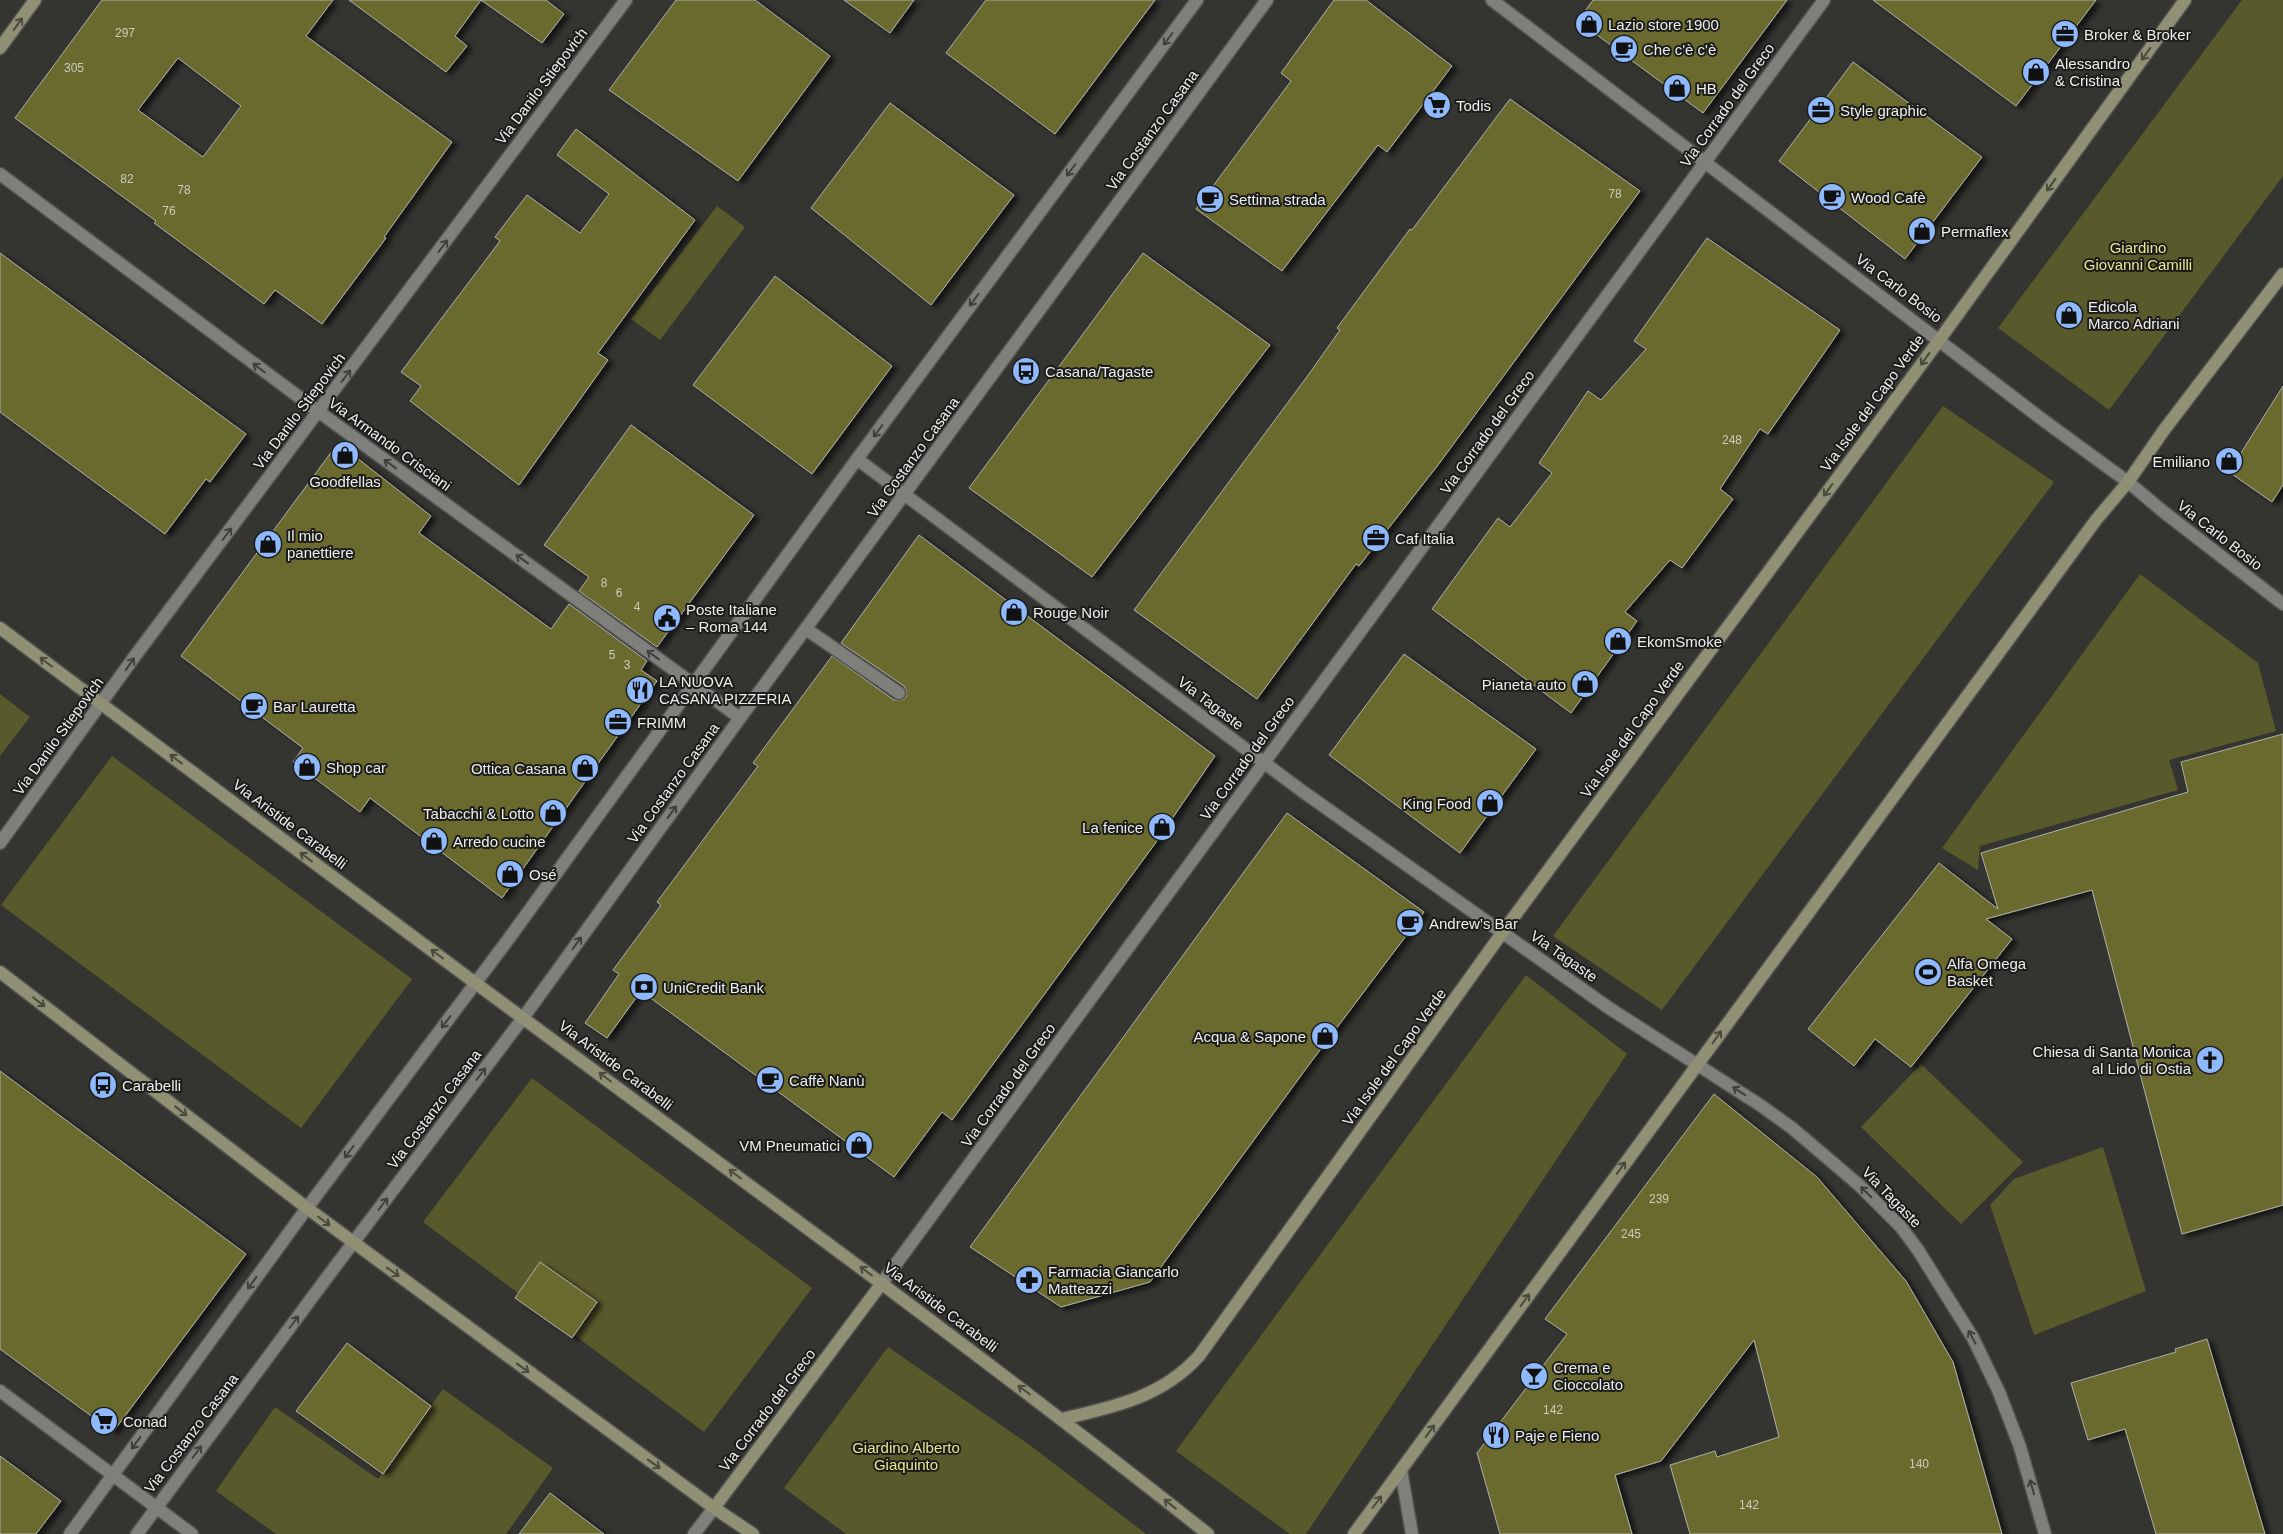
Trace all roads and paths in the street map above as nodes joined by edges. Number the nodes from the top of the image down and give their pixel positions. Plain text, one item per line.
1 (35, 0) edge
2 (626, 0) edge
3 (1196, 0) edge
4 (1268, 0) edge
5 (1492, 0) edge
6 (1824, 0) edge
7 (2185, 0) edge
8 (0, 48) edge
9 (1705, 162) junction
10 (0, 174) edge
11 (2283, 274) edge
12 (1940, 339) junction
13 (319, 412) junction
14 (857, 459) junction
15 (2128, 482) junction
16 (906, 495) junction
17 (2283, 604) edge
18 (0, 628) edge
19 (806, 629) junction
20 (693, 684) junction
21 (899, 692) dead end
22 (102, 704) junction
23 (740, 718) junction
24 (1264, 763) junction
25 (0, 843) edge
26 (1502, 933) junction
27 (0, 972) edge
28 (476, 983) junction
29 (523, 1018) junction
30 (1698, 1064) junction
31 (307, 1208) junction
32 (353, 1243) junction
33 (882, 1283) junction
34 (0, 1392) edge
35 (1062, 1419) junction
36 (1401, 1470) junction
37 (113, 1475) junction
38 (156, 1507) junction
39 (714, 1508) junction
40 (70, 1534) edge
41 (137, 1534) edge
42 (192, 1534) edge
43 (694, 1534) edge
44 (753, 1534) edge
45 (1208, 1534) edge
46 (1354, 1534) edge
47 (1412, 1534) edge
48 (2045, 1534) edge

8 -> 1 street
13 -> 2 street, Via Danilo Stiepovich
3 -> 14 street
4 - 16 street, Via Costanzo Casana
5 - 9 street, Via Carlo Bosio
6 - 9 street, Via Corrado del Greco
7 -> 12 street, Via Isole del Capo Verde
9 - 12 street, Via Carlo Bosio
9 - 24 street, Via Corrado del Greco
13 -> 10 street, Via Armando Crisciani
11 - 15 street
12 - 15 street, Via Carlo Bosio
12 -> 26 street, Via Isole del Capo Verde
20 -> 13 street, Via Armando Crisciani
22 -> 13 street, Via Danilo Stiepovich
14 - 16 street, Via Tagaste
14 - 20 street
15 - 17 street, Via Carlo Bosio
30 -> 15 street
16 - 19 street, Via Costanzo Casana
16 - 24 street, Via Tagaste
22 -> 18 street, Via Aristide Carabelli
19 - 21 street
19 - 23 street, Via Costanzo Casana
20 - 23 street, Via Armando Crisciani
20 - 28 street
22 - 25 street, Via Danilo Stiepovich
28 -> 22 street, Via Aristide Carabelli
29 -> 23 street, Via Costanzo Casana
24 - 26 street, Via Tagaste
24 - 33 street, Via Corrado del Greco
26 - 30 street, Via Tagaste
26 - 35 street, Via Isole del Capo Verde
27 -> 31 street
28 - 29 street, Via Aristide Carabelli
28 -> 31 street
32 -> 29 street, Via Costanzo Casana
33 -> 29 street, Via Aristide Carabelli
36 -> 30 street
48 -> 30 street, Via Tagaste
31 -> 32 street
31 -> 37 street
38 -> 32 street, Via Costanzo Casana
32 -> 39 street
35 -> 33 street, Via Aristide Carabelli
33 - 39 street, Via Corrado del Greco
34 - 37 street
45 -> 35 street, Via Aristide Carabelli
46 -> 36 street
36 - 47 street
37 - 38 street
37 - 40 street
38 - 41 street, Via Costanzo Casana
38 - 42 street
39 - 43 street, Via Corrado del Greco
39 - 44 street

